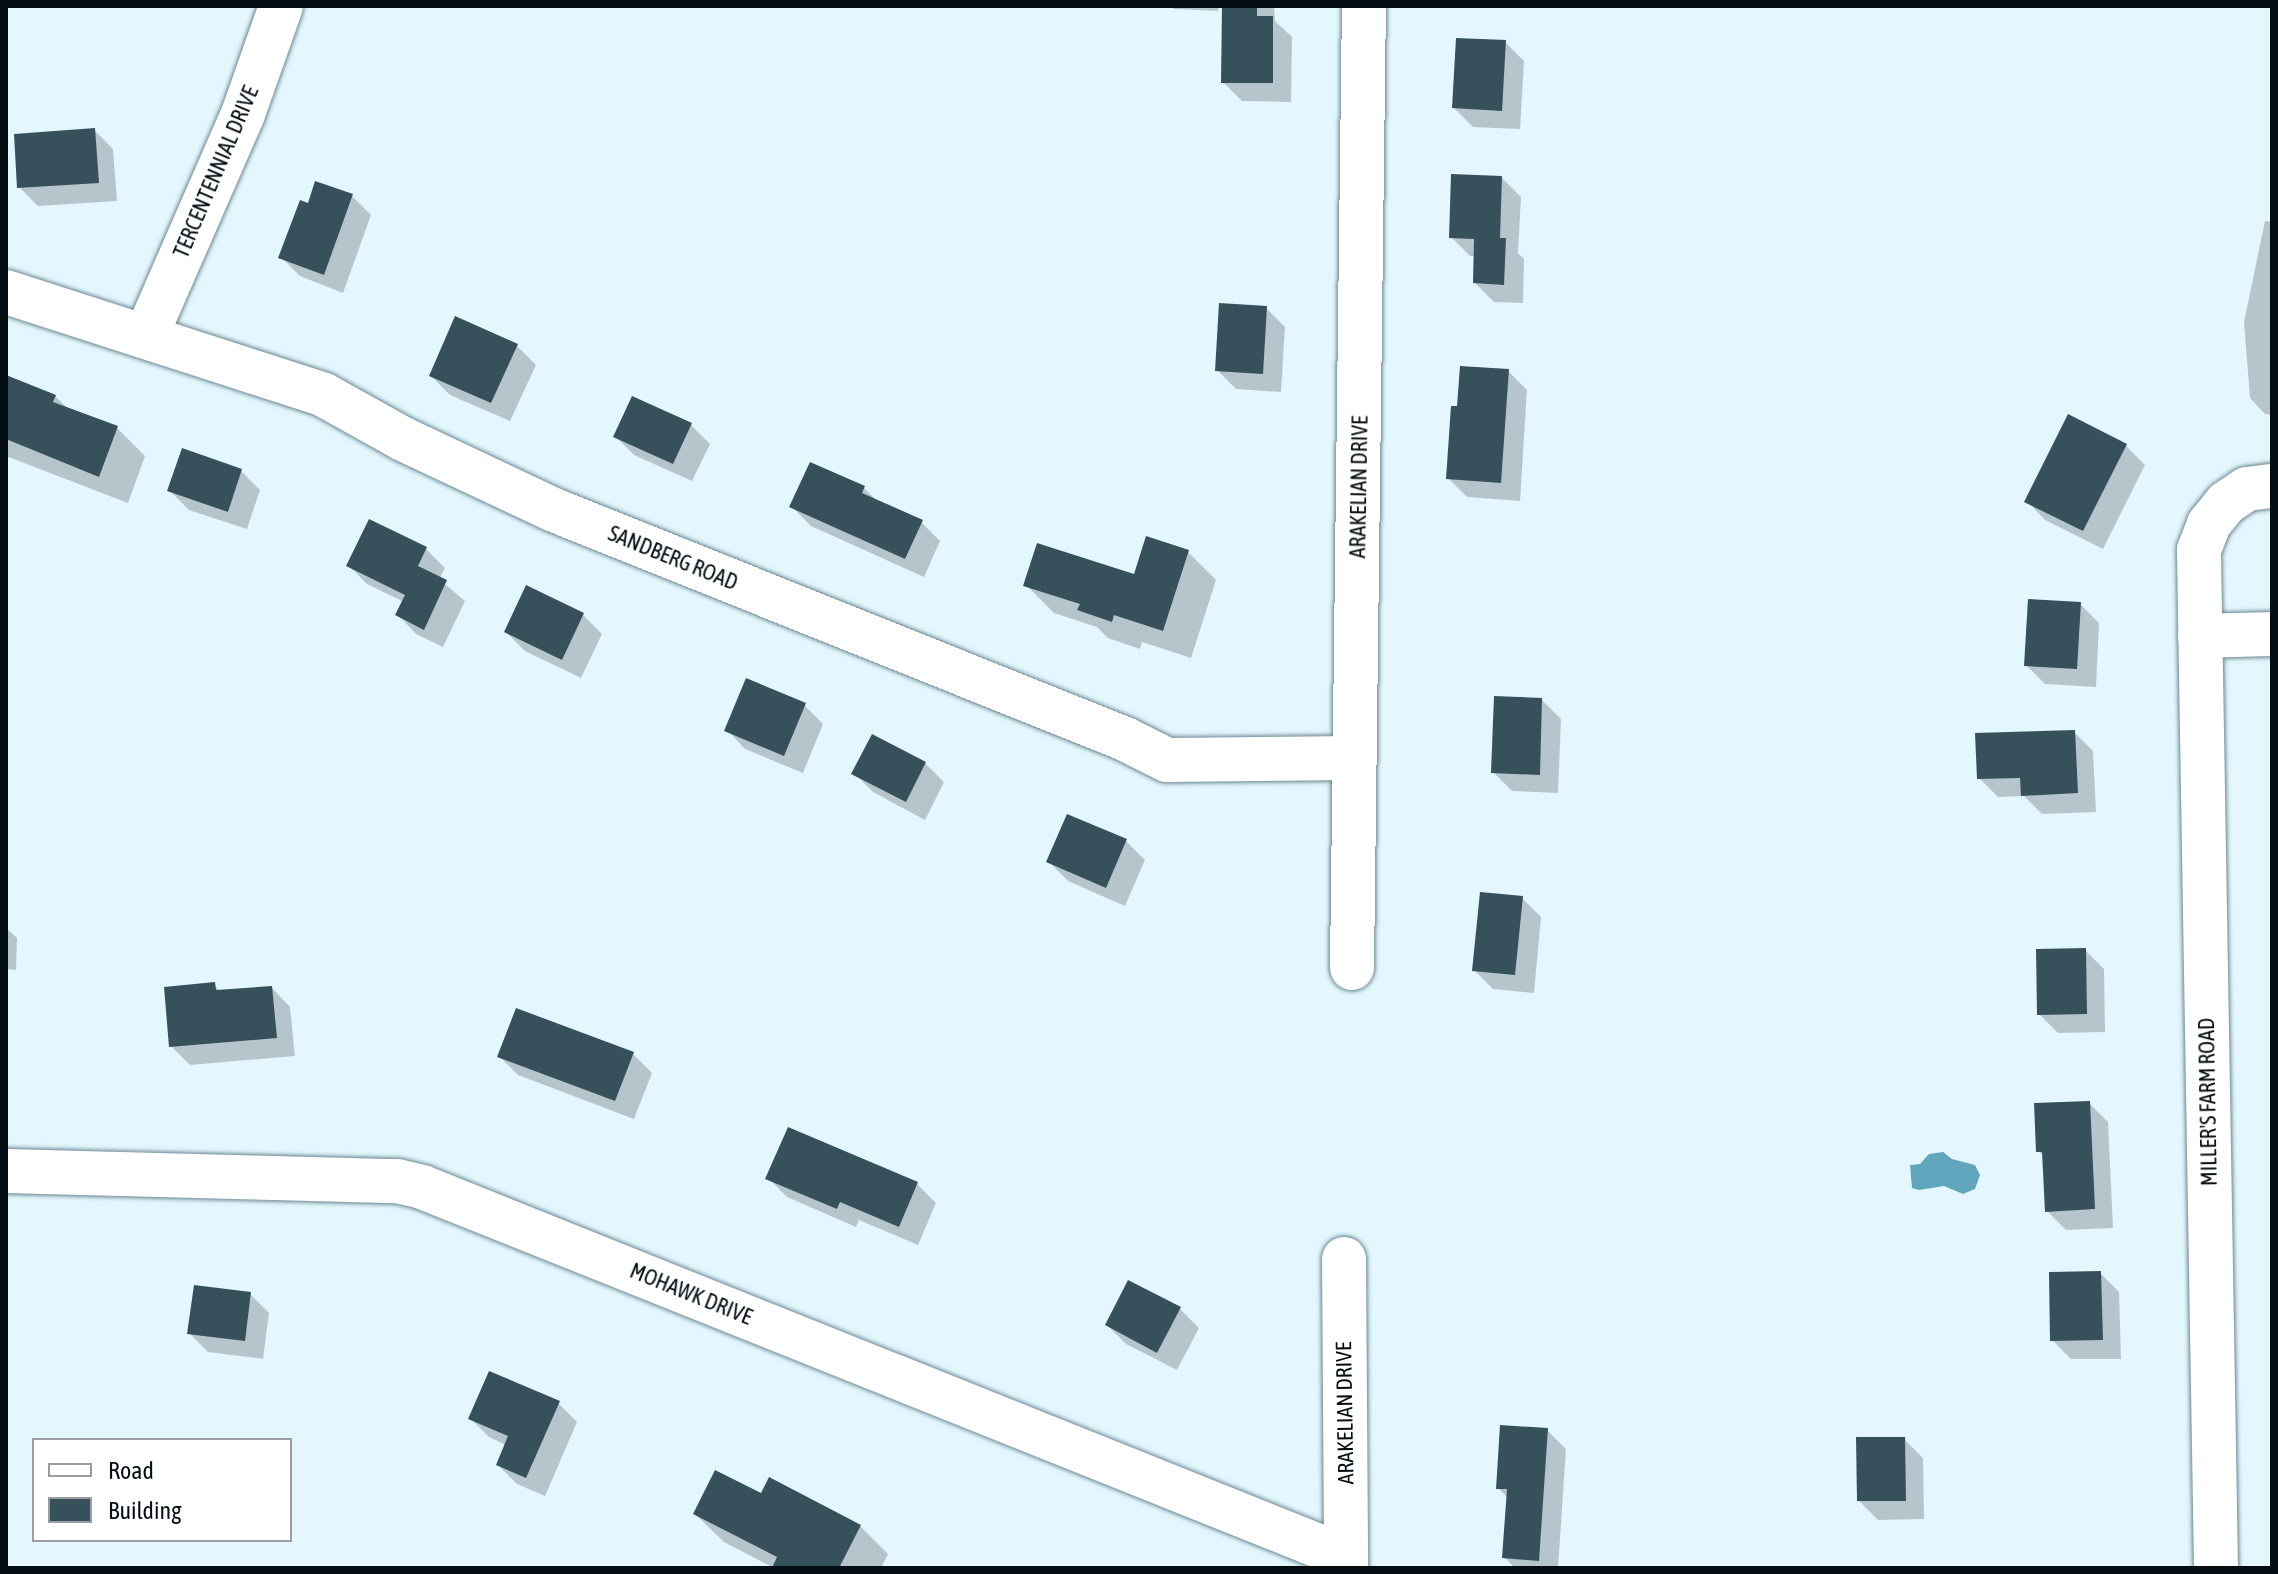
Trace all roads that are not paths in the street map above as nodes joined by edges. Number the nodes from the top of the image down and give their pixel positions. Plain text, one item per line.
1 (281, 6) edge
2 (1364, 6) edge
3 (6, 292) edge
4 (146, 336) junction
5 (2272, 486) edge
6 (2272, 634) edge
7 (2200, 636) junction
8 (1353, 758) junction
9 (1352, 968) dead end
10 (6, 1171) edge
11 (1344, 1259) dead end
12 (1346, 1562) edge
13 (2216, 1568) edge

1 - 4 street, TERCENTENNIAL DRIVE
2 - 8 street, ARAKELIAN DRIVE
3 - 4 street, SANDBERG ROAD
4 - 8 street, SANDBERG ROAD
5 - 7 street, MILLER'S FARM ROAD
6 - 7 street
7 - 13 street, MILLER'S FARM ROAD
8 - 9 street, ARAKELIAN DRIVE
10 - 12 street, MOHAWK DRIVE
11 - 12 street, ARAKELIAN DRIVE

